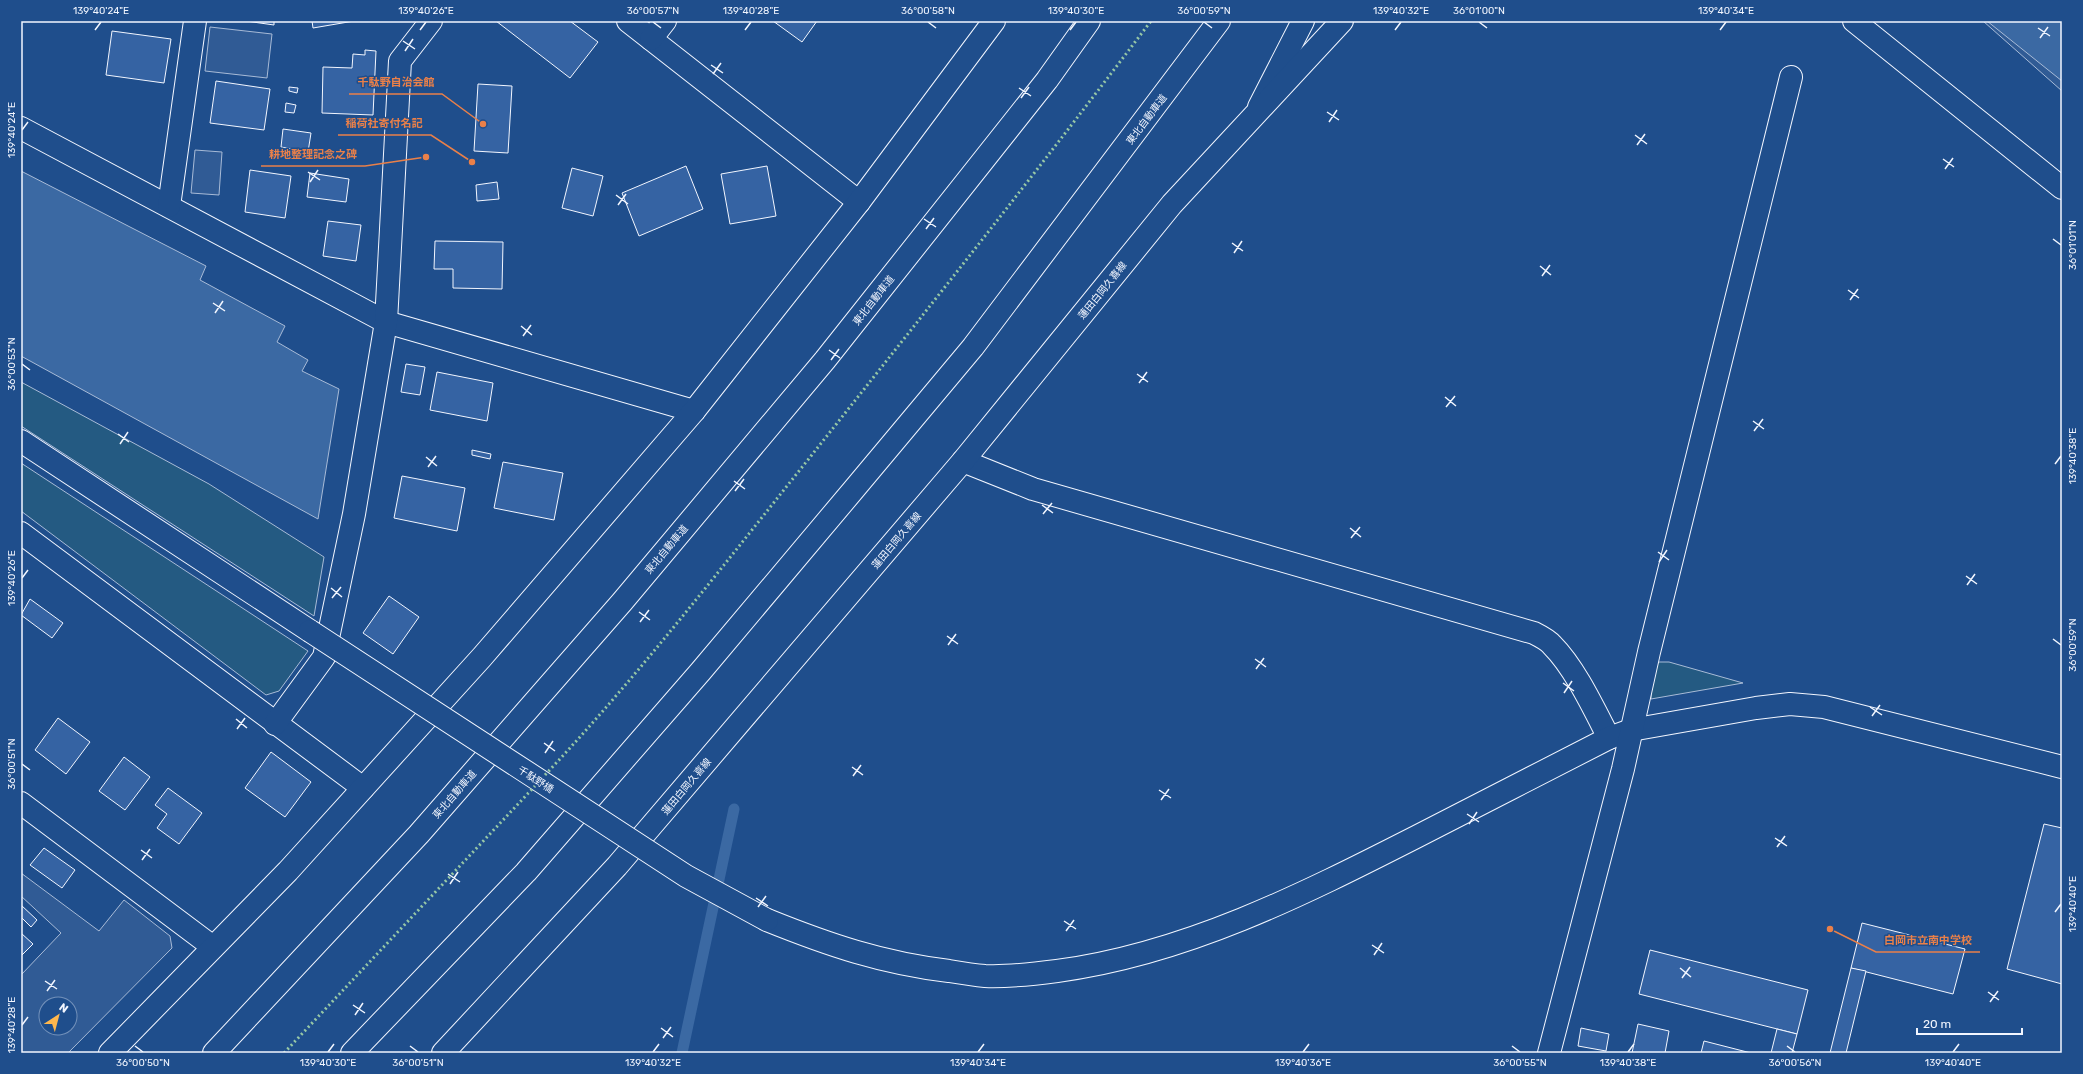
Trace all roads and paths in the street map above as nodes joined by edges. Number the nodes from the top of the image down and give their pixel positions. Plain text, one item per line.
1 (195, 21) edge
2 (431, 21) edge
3 (628, 21) edge
4 (665, 21) edge
5 (994, 21) edge
6 (1089, 21) edge
7 (1219, 21) edge
8 (1303, 21) edge
9 (1342, 21) edge
10 (1854, 21) edge
11 (651, 39) junction
12 (1791, 78) dead end
13 (1256, 111) junction
14 (21, 128) edge
15 (2062, 188) edge
16 (859, 202) junction
17 (169, 206) junction
18 (386, 322) junction
19 (694, 411) junction
20 (21, 441) edge
21 (963, 461) junction
22 (21, 533) edge
23 (275, 724) junction
24 (1630, 730) junction
25 (1609, 738) junction
26 (2062, 767) edge
27 (363, 788) junction
28 (24, 810) edge
29 (213, 947) junction
30 (110, 1053) edge
31 (214, 1053) edge
32 (352, 1053) edge
33 (443, 1053) edge
34 (1549, 1053) edge

1 - 17 main road
2 - 18 main road
3 - 11 main road
4 - 11 main road
5 - 16 main road
6 - 31 main road, 東北自動車道
7 - 32 main road, 東北自動車道
8 - 13 main road
9 - 13 main road, 蓮田白岡久喜線
10 - 15 main road
11 - 16 main road
12 - 24 main road
13 - 21 main road, 蓮田白岡久喜線
14 - 17 main road
16 - 19 main road
17 - 18 main road
18 - 19 main road
18 - 23 main road
19 - 27 main road
20 - 25 main road, 千駄野橋, bridge
21 - 25 main road
21 - 33 main road, 蓮田白岡久喜線
22 - 23 main road
23 - 27 main road
24 - 25 main road, 千駄野橋
24 - 26 main road, 千駄野橋
24 - 34 main road
27 - 29 main road
28 - 29 main road
29 - 30 main road

